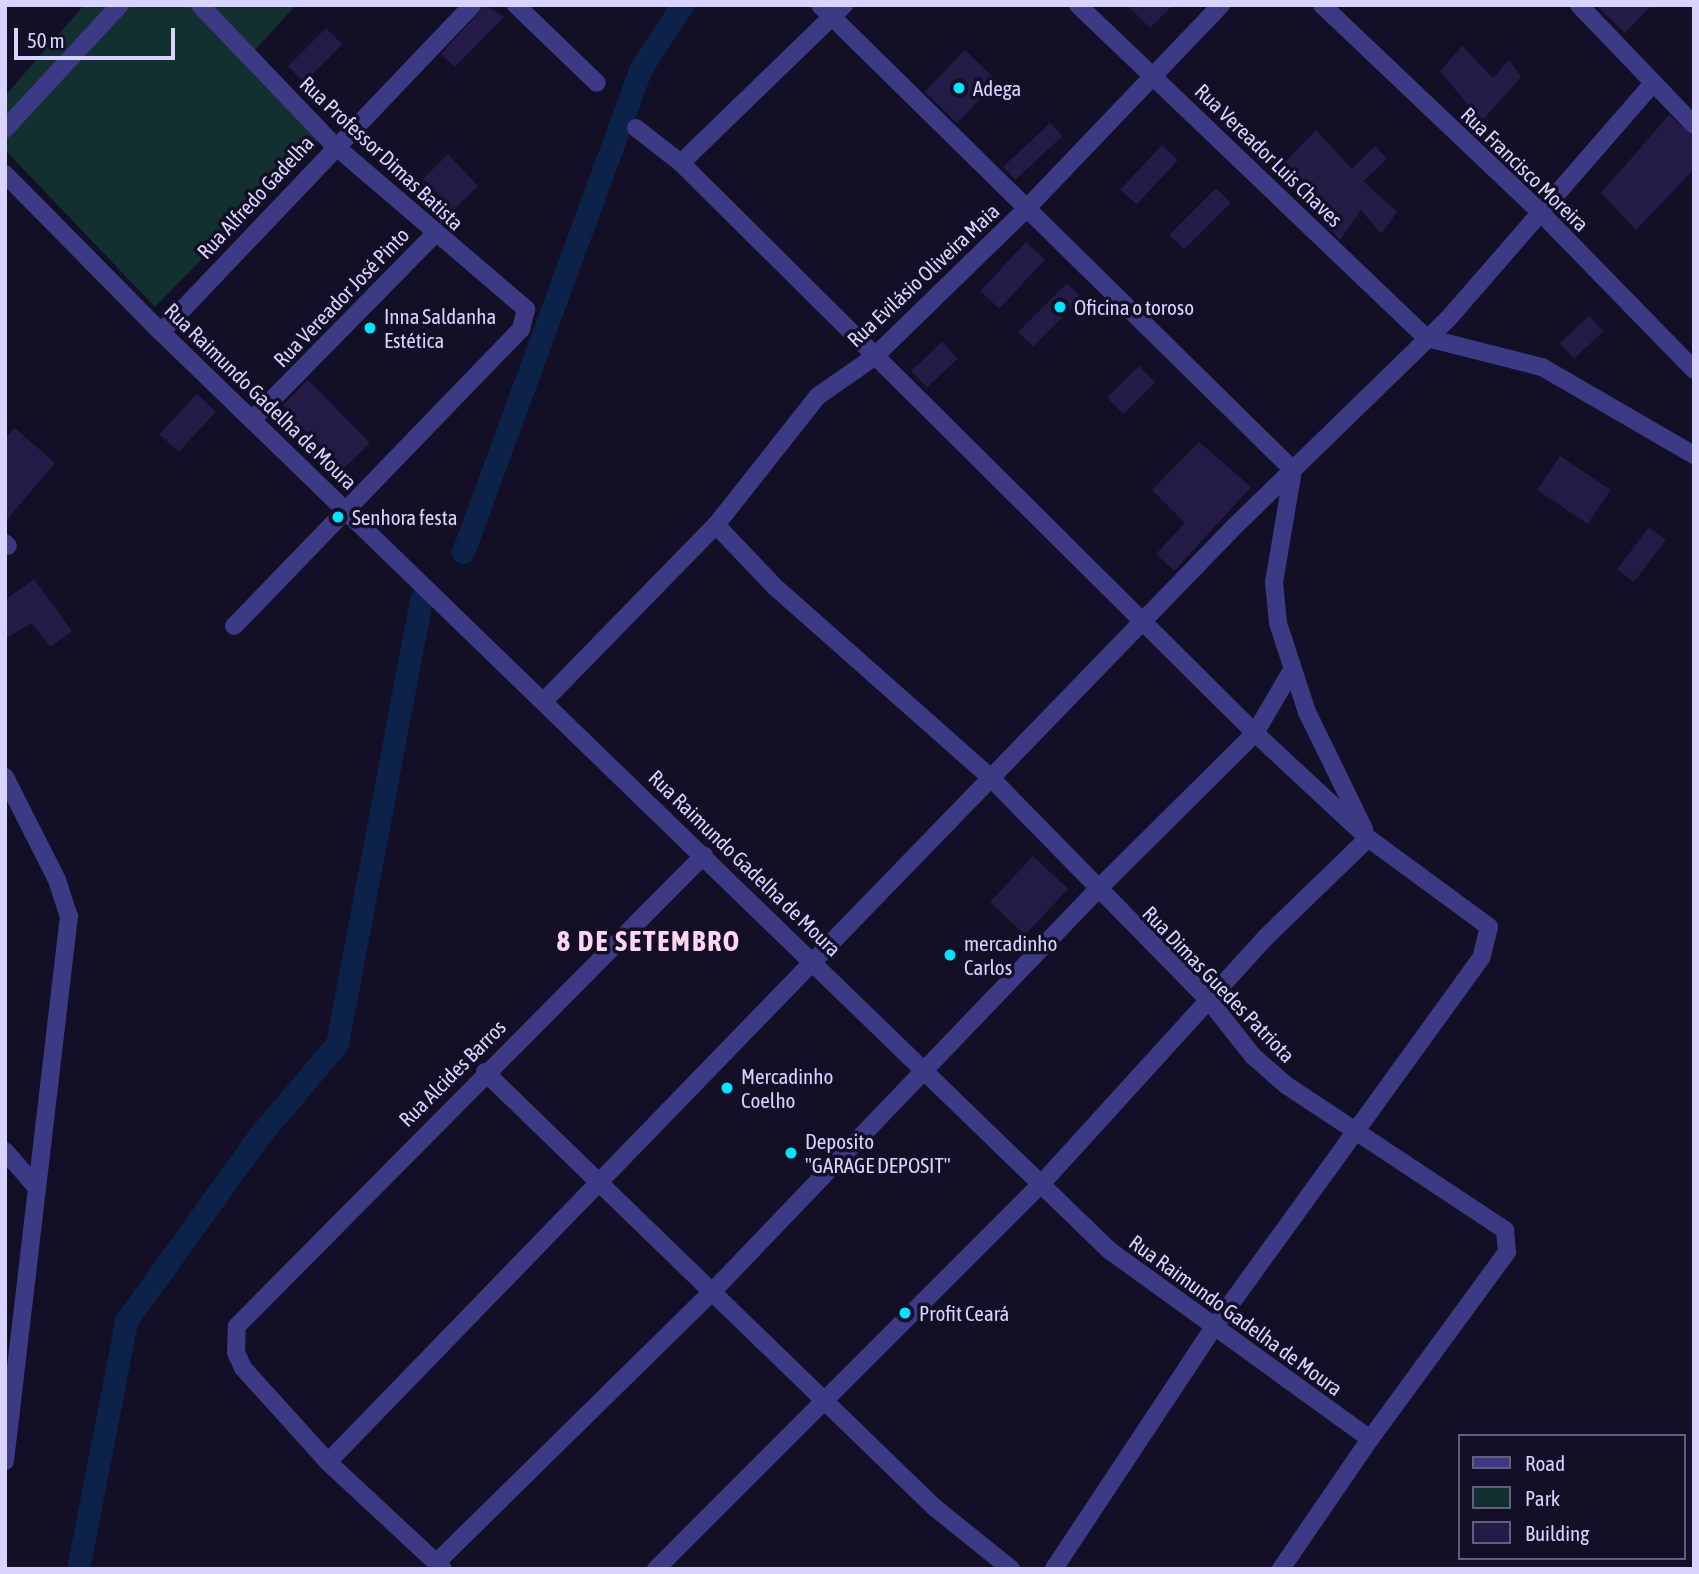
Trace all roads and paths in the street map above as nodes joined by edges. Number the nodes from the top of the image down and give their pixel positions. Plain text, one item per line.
1 (120, 5) edge
2 (200, 5) edge
3 (472, 5) edge
4 (516, 5) edge
5 (1079, 5) edge
6 (1221, 5) edge
7 (1322, 5) edge
8 (1578, 5) edge
9 (832, 9) edge
10 (1153, 77) junction
11 (597, 83) dead end
12 (1652, 84) junction
13 (1694, 125) edge
14 (636, 128) dead end
15 (5, 129) edge
16 (334, 145) junction
17 (681, 163) junction
18 (5, 174) edge
19 (1027, 208) junction
20 (1543, 215) junction
21 (433, 235) junction
22 (161, 332) junction
23 (1427, 338) junction
24 (874, 357) junction
25 (1694, 370) edge
26 (252, 420) junction
27 (1694, 454) edge
28 (1293, 470) junction
29 (347, 510) junction
30 (716, 525) junction
31 (1144, 622) junction
32 (234, 625) dead end
33 (1291, 672) junction
34 (545, 700) junction
35 (1255, 733) junction
36 (5, 777) edge
37 (990, 777) junction
38 (1368, 838) junction
39 (704, 855) junction
40 (1096, 891) junction
41 (814, 961) junction
42 (1211, 1003) junction
43 (927, 1069) junction
44 (485, 1072) junction
45 (1360, 1131) junction
46 (6, 1153) edge
47 (597, 1179) junction
48 (1043, 1182) junction
49 (37, 1188) junction
50 (712, 1292) junction
51 (1212, 1330) junction
52 (822, 1401) junction
53 (1370, 1439) junction
54 (5, 1461) edge
55 (328, 1462) junction
56 (440, 1566) edge
57 (656, 1569) edge
58 (1011, 1569) edge
59 (1054, 1569) edge
60 (1281, 1569) edge

1 - 15 street
2 - 16 street, Rua Professor Dimas Batista
3 - 16 street, Rua Alfredo Gadelha
4 - 11 street
5 - 10 street, Rua Vereador Luis Chaves
6 - 10 street, Rua Evilásio Oliveira Maia
7 - 20 street, Rua Francisco Moreira
8 - 12 street
9 - 17 street
9 - 19 street
10 - 19 street, Rua Evilásio Oliveira Maia
10 - 23 street, Rua Vereador Luis Chaves
12 - 13 street
12 - 20 street
14 - 17 street
16 - 21 street, Rua Professor Dimas Batista
16 - 22 street, Rua Alfredo Gadelha
17 - 24 street
18 - 22 street, Rua Raimundo Gadelha de Moura
19 - 24 street, Rua Evilásio Oliveira Maia
19 - 28 street
20 - 23 street
20 - 25 street, Rua Francisco Moreira
21 - 26 street, Rua Vereador José Pinto
21 - 29 street, Rua Professor Dimas Batista
22 - 26 street, Rua Raimundo Gadelha de Moura
23 - 27 street
23 - 28 street
24 - 30 street, Rua Evilásio Oliveira Maia
24 - 31 street
26 - 29 street, Rua Raimundo Gadelha de Moura
28 - 31 street
28 - 33 street
29 - 32 street
29 - 34 street, Rua Raimundo Gadelha de Moura
30 - 34 street, Rua Evilásio Oliveira Maia
30 - 37 street, Rua Dimas Guedes Patriota
31 - 35 street
31 - 37 street
33 - 35 street
33 - 38 street
34 - 39 street, Rua Raimundo Gadelha de Moura
35 - 38 street
35 - 40 street
36 - 49 street
37 - 40 street, Rua Dimas Guedes Patriota
37 - 41 street
38 - 42 street
38 - 45 street
39 - 41 street, Rua Raimundo Gadelha de Moura
39 - 44 street, Rua Alcides Barros
40 - 42 street, Rua Dimas Guedes Patriota
40 - 43 street
41 - 43 street, Rua Raimundo Gadelha de Moura
41 - 47 street
42 - 45 street, Rua Dimas Guedes Patriota
42 - 48 street
43 - 48 street, Rua Raimundo Gadelha de Moura
43 - 50 street
44 - 47 street
44 - 55 street, Rua Alcides Barros
45 - 51 street
45 - 53 street, Rua Dimas Guedes Patriota
46 - 49 street
47 - 50 street
47 - 55 street
48 - 51 street, Rua Raimundo Gadelha de Moura
48 - 52 street
49 - 54 street
50 - 52 street
50 - 56 street
51 - 53 street, Rua Raimundo Gadelha de Moura
51 - 59 street
52 - 57 street
52 - 58 street
53 - 60 street
55 - 56 street

